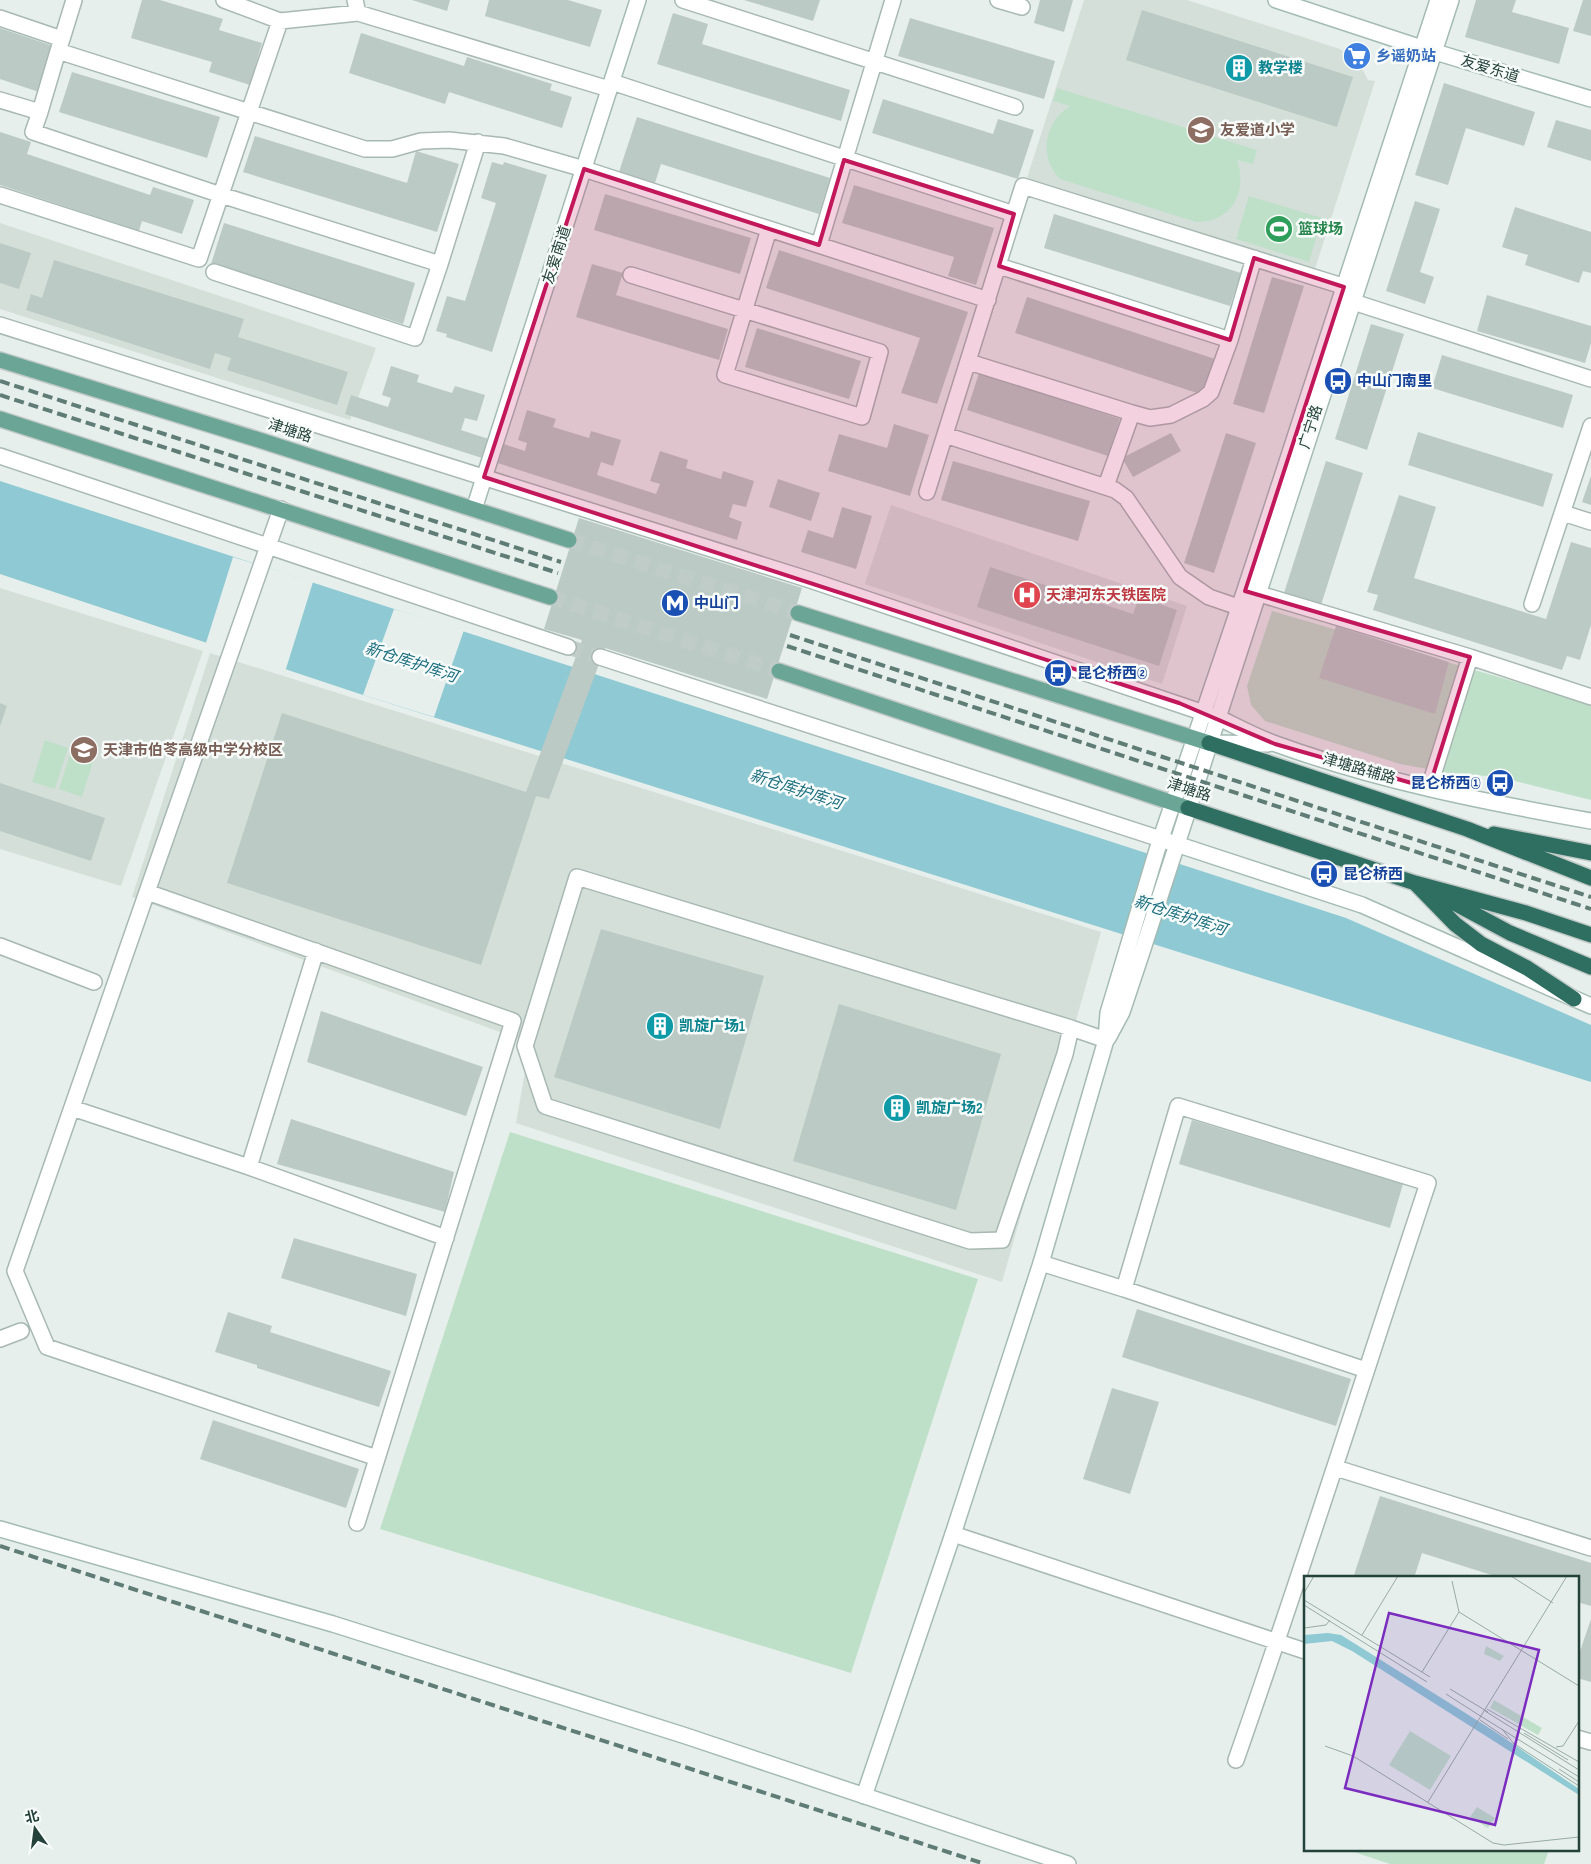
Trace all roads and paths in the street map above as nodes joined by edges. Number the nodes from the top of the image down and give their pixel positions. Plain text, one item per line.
1 (74, 0) edge
2 (224, 0) edge
3 (638, 0) edge
4 (683, 0) edge
5 (893, 0) edge
6 (998, 0) edge
7 (1276, 0) edge
8 (1438, 0) edge
9 (1451, 0) edge
10 (356, 7) edge
11 (1022, 7) dead end
12 (0, 18) edge
13 (280, 20) junction
14 (60, 45) junction
15 (1429, 50) junction
16 (874, 62) junction
17 (611, 86) junction
18 (1591, 99) edge
19 (0, 100) edge
20 (1015, 107) dead end
21 (40, 112) junction
22 (249, 112) junction
23 (478, 142) junction
24 (844, 160) junction
25 (584, 169) junction
26 (0, 195) edge
27 (221, 195) junction
28 (1014, 214) junction
29 (769, 229) junction
30 (819, 246) junction
31 (1254, 258) junction
32 (440, 264) junction
33 (999, 266) junction
34 (214, 272) dead end
35 (631, 275) dead end
36 (1348, 294) junction
37 (988, 300) junction
38 (745, 311) junction
39 (0, 325) edge
40 (1230, 340) junction
41 (0, 360) edge
42 (969, 362) junction
43 (1591, 379) edge
44 (1132, 413) junction
45 (0, 419) edge
46 (1591, 426) edge
47 (945, 435) junction
48 (0, 456) edge
49 (484, 477) junction
50 (1106, 486) junction
51 (927, 492) dead end
52 (281, 509) junction
53 (474, 509) junction
54 (1563, 512) junction
55 (1591, 522) edge
56 (568, 540) tunnel mouth
57 (268, 546) junction
58 (1251, 592) junction
59 (550, 597) tunnel mouth
60 (1532, 604) dead end
61 (1246, 609) junction
62 (798, 613) tunnel mouth
63 (568, 647) tunnel mouth
64 (600, 657) tunnel mouth
65 (1470, 658) junction
66 (779, 671) tunnel mouth
67 (1591, 697) edge
68 (1210, 715) junction
69 (1202, 741) junction
70 (1275, 744) junction
71 (1429, 788) junction
72 (1172, 803) junction
73 (1188, 808) junction
74 (1591, 821) edge
75 (1467, 829) junction
76 (1159, 844) junction
77 (1174, 849) junction
78 (1591, 852) edge
79 (1591, 878) edge
80 (1415, 883) junction
81 (147, 892) junction
82 (1591, 935) edge
83 (0, 946) edge
84 (316, 951) junction
85 (1591, 967) edge
86 (94, 982) dead end
87 (1574, 999) junction
88 (1591, 1006) edge
89 (1071, 1028) junction
90 (1106, 1040) junction
91 (72, 1108) junction
92 (249, 1167) junction
93 (446, 1238) junction
94 (1041, 1263) junction
95 (1124, 1289) junction
96 (21, 1331) dead end
97 (0, 1339) edge
98 (1366, 1370) junction
99 (377, 1458) junction
100 (1336, 1468) junction
101 (356, 1523) dead end
102 (0, 1529) edge
103 (953, 1534) junction
104 (1591, 1548) edge
105 (1277, 1642) junction
106 (1304, 1651) edge
107 (1578, 1738) edge
108 (1591, 1742) edge
109 (1236, 1760) dead end
110 (864, 1796) junction
111 (1068, 1864) edge

1 - 14 street
2 - 13 street
3 - 17 street, 友爱南道
4 - 16 street
5 - 16 street
6 - 11 street
7 - 15 street, 友爱东道
8 - 15 street, 广宁路
9 - 15 street, 广宁路
10 - 13 street
10 - 17 street
12 - 14 street
13 - 22 street
14 - 21 street
14 - 22 street
15 - 18 street, 友爱东道
15 - 36 street, 广宁路
16 - 20 street
16 - 24 street
17 - 24 street
17 - 25 street, 友爱南道
19 - 21 street
21 - 27 street
22 - 23 street
22 - 27 street
23 - 25 street
23 - 32 street
24 - 28 street
24 - 30 street
25 - 29 street
25 - 49 street, 友爱南道
26 - 27 street
27 - 32 street
28 - 31 street
28 - 33 street
29 - 30 street
29 - 38 street
30 - 37 street
31 - 36 street
31 - 40 street
32 - 34 street
33 - 37 street
33 - 40 street
35 - 38 street
36 - 43 street
36 - 58 street, 广宁路
37 - 42 street
38 - 38 street
39 - 49 street
40 - 44 street
41 - 53 main road, 津塘路
42 - 44 street
42 - 47 street
44 - 50 street
45 - 52 main road
46 - 54 street
47 - 50 street
47 - 51 street
48 - 57 street
49 - 53 street, 友爱南道
49 - 68 street
50 - 61 street
52 - 57 street
52 - 59 main road
53 - 56 main road, 津塘路
54 - 55 street
54 - 60 street
57 - 63 street
57 - 81 street
58 - 61 street, 广宁路
58 - 65 street
61 - 68 street, 广宁路
62 - 69 main road
64 - 76 street
65 - 67 street
65 - 71 street
66 - 72 main road, 津塘路
68 - 69 street, 广宁路
68 - 70 street
69 - 70 street
69 - 72 street, 广宁路
69 - 73 street, 广宁路
69 - 75 highway
70 - 71 street, 津塘路辅路
71 - 74 street, 津塘路辅路
72 - 73 main road, 津塘路
72 - 76 street, 广宁路
73 - 77 street, 广宁路
73 - 80 highway, 津塘路
75 - 78 highway
75 - 79 highway
76 - 77 street
76 - 90 street, 广宁路
77 - 87 street
77 - 90 street, 广宁路
80 - 82 highway, 津塘路
80 - 85 highway
80 - 87 highway
81 - 84 street
81 - 91 street
83 - 86 street
84 - 92 street
84 - 93 street
87 - 88 street
89 - 89 street
89 - 90 street
90 - 94 street
91 - 92 street
91 - 99 street
92 - 93 street
93 - 99 street
94 - 95 street
94 - 103 street
95 - 98 street
95 - 98 street
96 - 97 street
98 - 100 street
99 - 101 street
100 - 104 street
100 - 105 street
102 - 110 street
103 - 105 street
103 - 110 street
105 - 106 street
105 - 109 street
107 - 108 street
110 - 111 street

